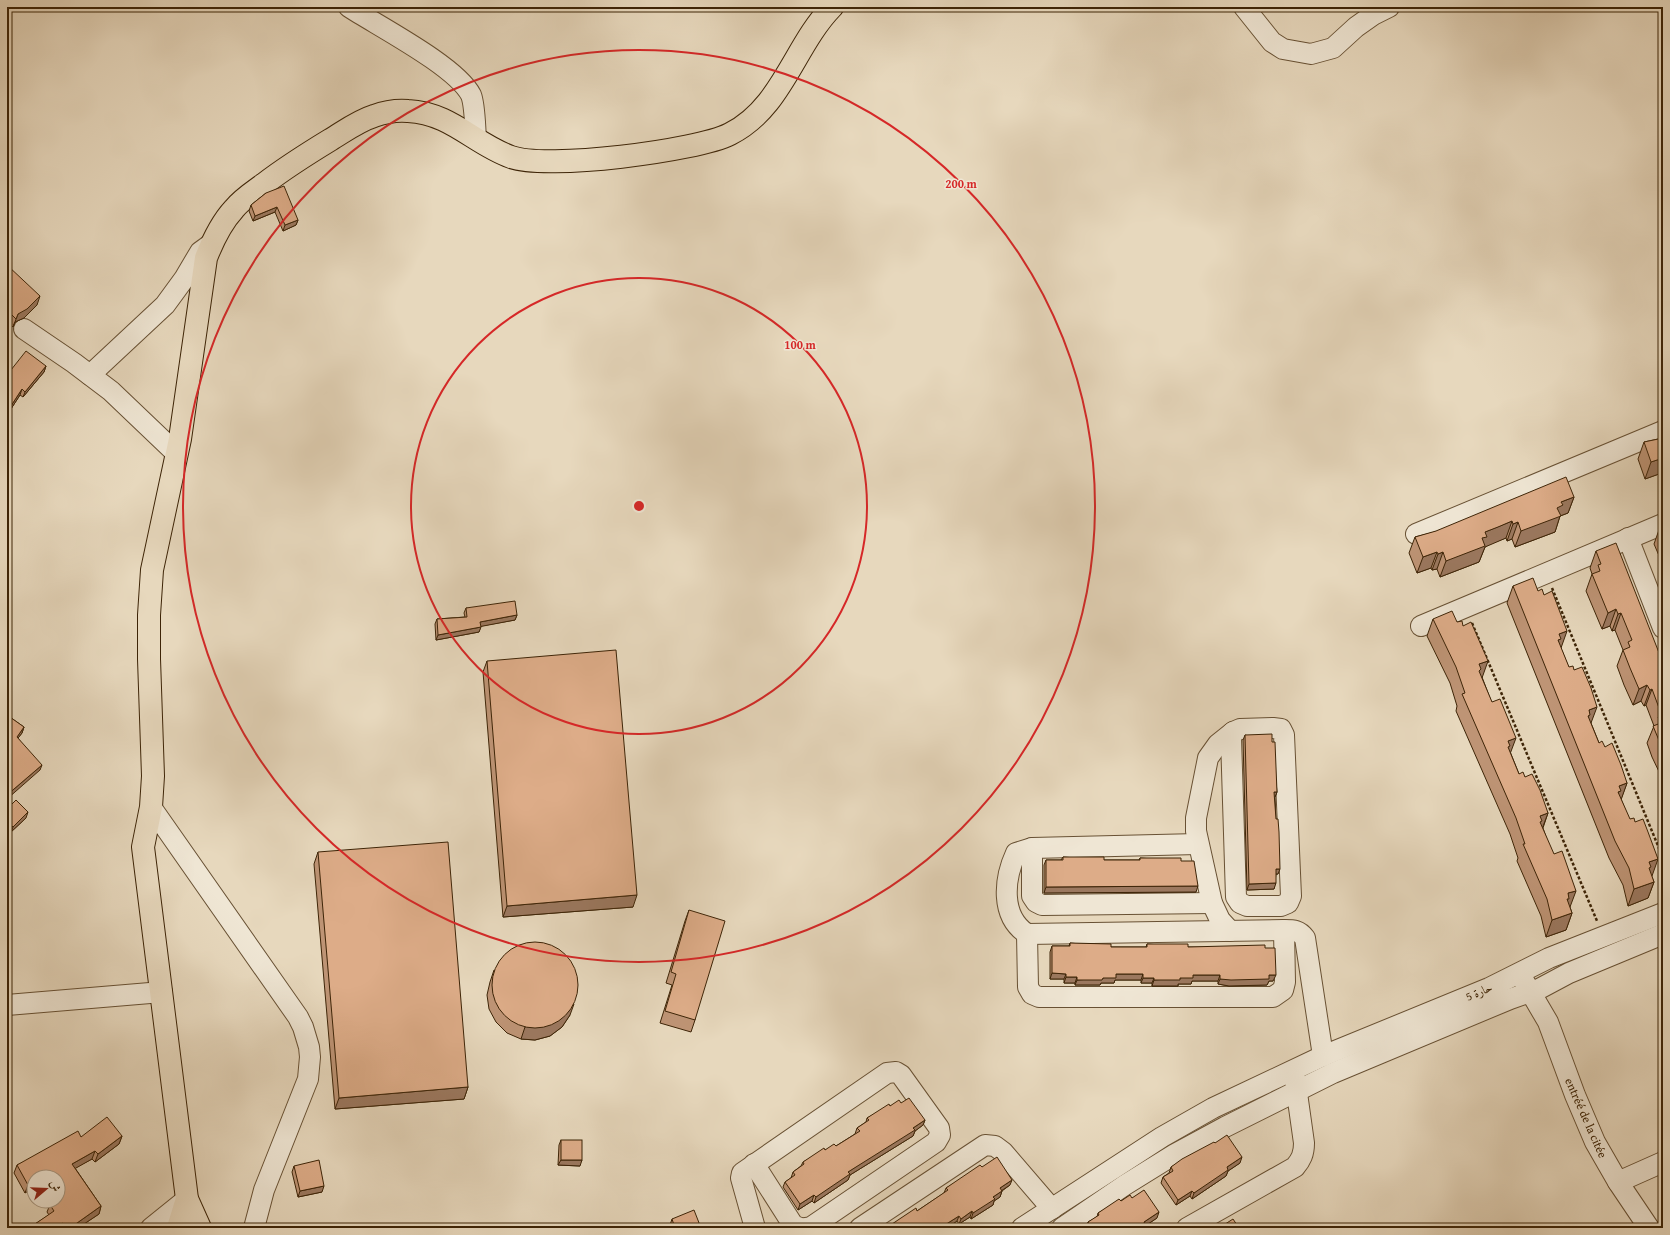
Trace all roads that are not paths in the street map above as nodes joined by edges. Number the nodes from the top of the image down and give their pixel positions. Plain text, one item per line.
1 (349, 7) edge
2 (832, 7) edge
3 (1244, 7) edge
4 (1389, 7) edge
5 (476, 138) junction
6 (211, 244) junction
7 (24, 329) dead end
8 (90, 375) junction
9 (1663, 431) edge
10 (176, 454) junction
11 (1663, 524) edge
12 (1416, 534) dead end
13 (1628, 538) junction
14 (1421, 626) dead end
15 (1663, 628) edge
16 (1233, 732) junction
17 (151, 807) junction
18 (1198, 844) junction
19 (1032, 848) junction
20 (1212, 903) junction
21 (1663, 913) edge
22 (1284, 930) junction
23 (1230, 931) junction
24 (1027, 934) junction
25 (1663, 934) edge
26 (1541, 962) junction
27 (1521, 972) junction
28 (1548, 984) junction
29 (162, 992) junction
30 (1529, 993) junction
31 (7, 1005) edge
32 (1548, 1022) junction
33 (1323, 1056) junction
34 (1293, 1069) junction
35 (1297, 1090) junction
36 (1663, 1162) edge
37 (754, 1164) junction
38 (1618, 1182) junction
39 (187, 1199) junction
40 (1052, 1209) junction
41 (151, 1228) edge
42 (178, 1228) edge
43 (200, 1228) edge
44 (254, 1228) edge
45 (755, 1228) edge
46 (800, 1228) edge
47 (805, 1228) edge
48 (860, 1228) edge
49 (1022, 1228) edge
50 (1062, 1228) edge
51 (1187, 1228) edge
52 (1649, 1228) edge

1 - 5 street
2 - 5 main road
3 - 4 street
5 - 6 main road
6 - 8 street
6 - 10 main road
7 - 8 street
8 - 10 street
9 - 12 street
10 - 17 main road
11 - 13 street
13 - 14 street
13 - 15 street
16 - 16 street
16 - 18 street
17 - 29 main road
17 - 44 street
18 - 19 street
18 - 20 street
19 - 20 street
19 - 24 street
20 - 23 street
21 - 26 street, حارة 5
22 - 23 street
22 - 24 street
22 - 33 street
23 - 24 street
25 - 28 street, حارة 5
26 - 27 street, حارة 5
26 - 28 street, entréé de la citée
27 - 30 street, entréé de la citée
27 - 33 street, حارة 5
28 - 30 street, حارة 5
28 - 32 street, entréé de la citée
29 - 31 street
29 - 39 main road
30 - 32 street, entréé de la citée
30 - 35 street, حارة 5
32 - 38 street, entréé de la citée
33 - 34 street, حارة 5
34 - 35 street
34 - 40 street, حارة 5
35 - 50 street, حارة 5
35 - 51 street
36 - 38 street
37 - 45 street
37 - 46 street
37 - 47 street
38 - 52 street, entréé de la citée
39 - 41 street
39 - 42 main road
39 - 43 main road
40 - 48 street
40 - 49 street, حارة 5

